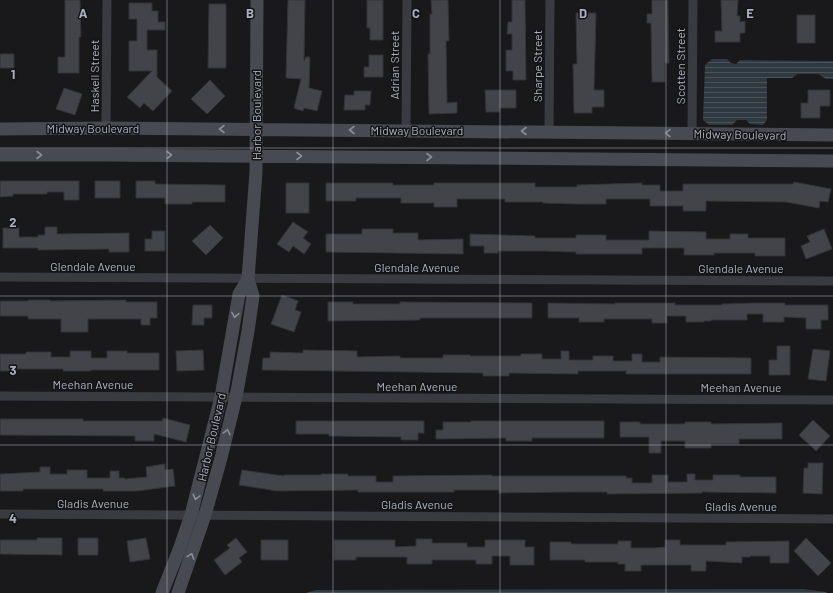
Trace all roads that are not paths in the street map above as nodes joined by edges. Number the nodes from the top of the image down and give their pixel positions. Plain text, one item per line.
1 (107, 0) edge
2 (257, 0) edge
3 (407, 0) edge
4 (550, 0) edge
5 (693, 0) edge
6 (106, 128) junction
7 (0, 129) edge
8 (256, 129) junction
9 (406, 130) junction
10 (549, 131) junction
11 (692, 133) junction
12 (833, 135) edge
13 (0, 155) edge
14 (256, 156) junction
15 (833, 161) edge
16 (0, 277) edge
17 (248, 279) junction
18 (833, 281) edge
19 (0, 396) edge
20 (221, 397) junction
21 (236, 397) junction
22 (833, 400) edge
23 (0, 514) edge
24 (191, 515) junction
25 (205, 515) junction
26 (833, 519) edge
27 (162, 593) edge
28 (178, 593) edge

1 - 6 street, Haskell Street
2 - 8 street, Harbor Boulevard
3 - 9 street, Adrian Street
4 - 10 street, Sharpe Street
5 - 11 street, Scotten Street
6 - 7 street, Midway Boulevard
8 -> 6 street, Midway Boulevard
9 -> 8 street, Midway Boulevard
8 - 14 street, Harbor Boulevard
10 -> 9 street, Midway Boulevard
11 -> 10 street, Midway Boulevard
11 - 12 street, Midway Boulevard
13 -> 14 street
14 -> 15 street
14 - 17 street, Harbor Boulevard
16 - 17 street, Glendale Avenue
17 - 18 street, Glendale Avenue
17 -> 20 street, Harbor Boulevard
17 - 21 street, Harbor Boulevard
19 - 20 street, Meehan Avenue
20 - 21 street, Meehan Avenue
20 -> 24 street, Harbor Boulevard
21 - 22 street, Meehan Avenue
25 -> 21 street, Harbor Boulevard
23 - 24 street, Gladis Avenue
24 - 25 street, Gladis Avenue
24 - 27 street, Harbor Boulevard
25 - 26 street, Gladis Avenue
28 -> 25 street, Harbor Boulevard

